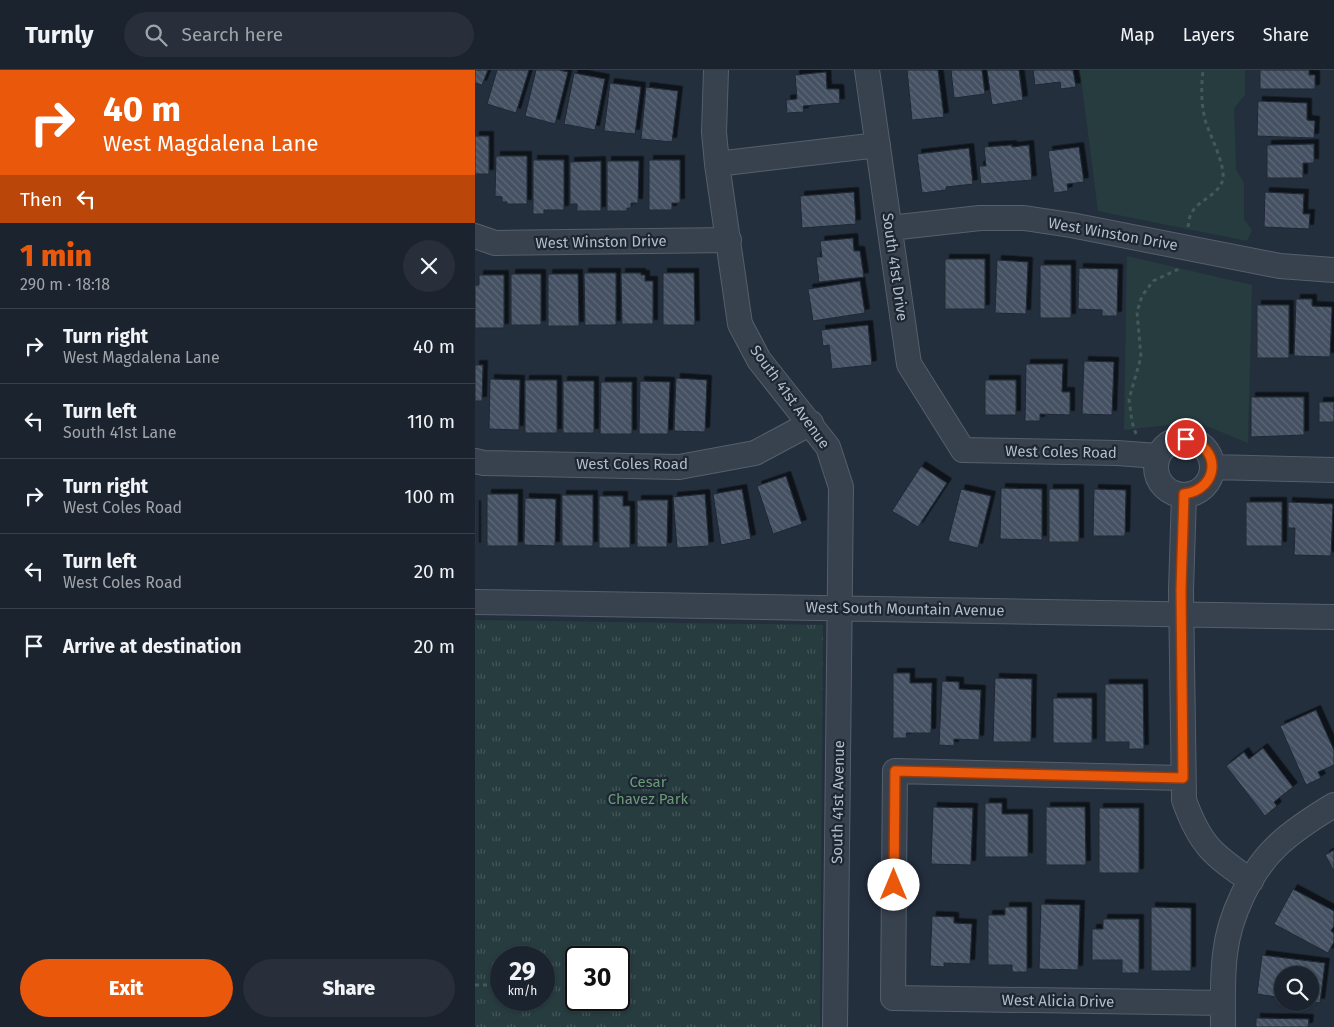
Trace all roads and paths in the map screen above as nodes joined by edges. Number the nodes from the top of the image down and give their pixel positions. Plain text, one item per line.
1 (716, 70) edge
2 (867, 70) edge
3 (1203, 70) edge
4 (878, 145) junction
5 (717, 164) junction
6 (890, 228) junction
7 (475, 236) edge
8 (729, 240) junction
9 (1180, 246) junction
10 (1334, 270) edge
11 (811, 423) junction
12 (963, 450) joint
13 (1148, 455) junction
14 (475, 460) edge
15 (1212, 467) junction
16 (1334, 470) edge
17 (1184, 494) junction
18 (475, 602) edge
19 (840, 608) junction
20 (1181, 614) junction
21 (1334, 617) edge
22 (1183, 778) junction
23 (1334, 805) edge
24 (1251, 881) junction
25 (475, 985) edge
26 (490, 985) edge
27 (1223, 1003) junction
28 (835, 1027) edge
29 (1223, 1027) edge

1 - 5 street, South 41st Avenue
2 - 4 street, South 41st Drive
3 - 9 path
4 - 5 street
4 - 6 street, South 41st Drive
5 - 8 street, South 41st Avenue
6 - 9 street, West Winston Drive
6 - 12 street, South 41st Drive
7 - 8 street, West Winston Drive
8 - 11 street, South 41st Avenue
9 - 10 street, West Winston Drive
9 - 13 path
11 - 14 street, West Coles Road
11 - 19 street, South 41st Avenue
12 - 13 street, West Coles Road
13 - 15 street
13 - 17 street
15 - 16 street
15 - 17 street
17 - 20 street
18 - 19 street, West South Mountain Avenue
19 - 20 street, West South Mountain Avenue
19 - 28 street, South 41st Avenue
20 - 21 street, West South Mountain Avenue
20 - 22 street
22 - 24 street
22 - 27 street, West Alicia Drive
23 - 24 street
24 - 27 street
25 - 26 path
27 - 29 street

